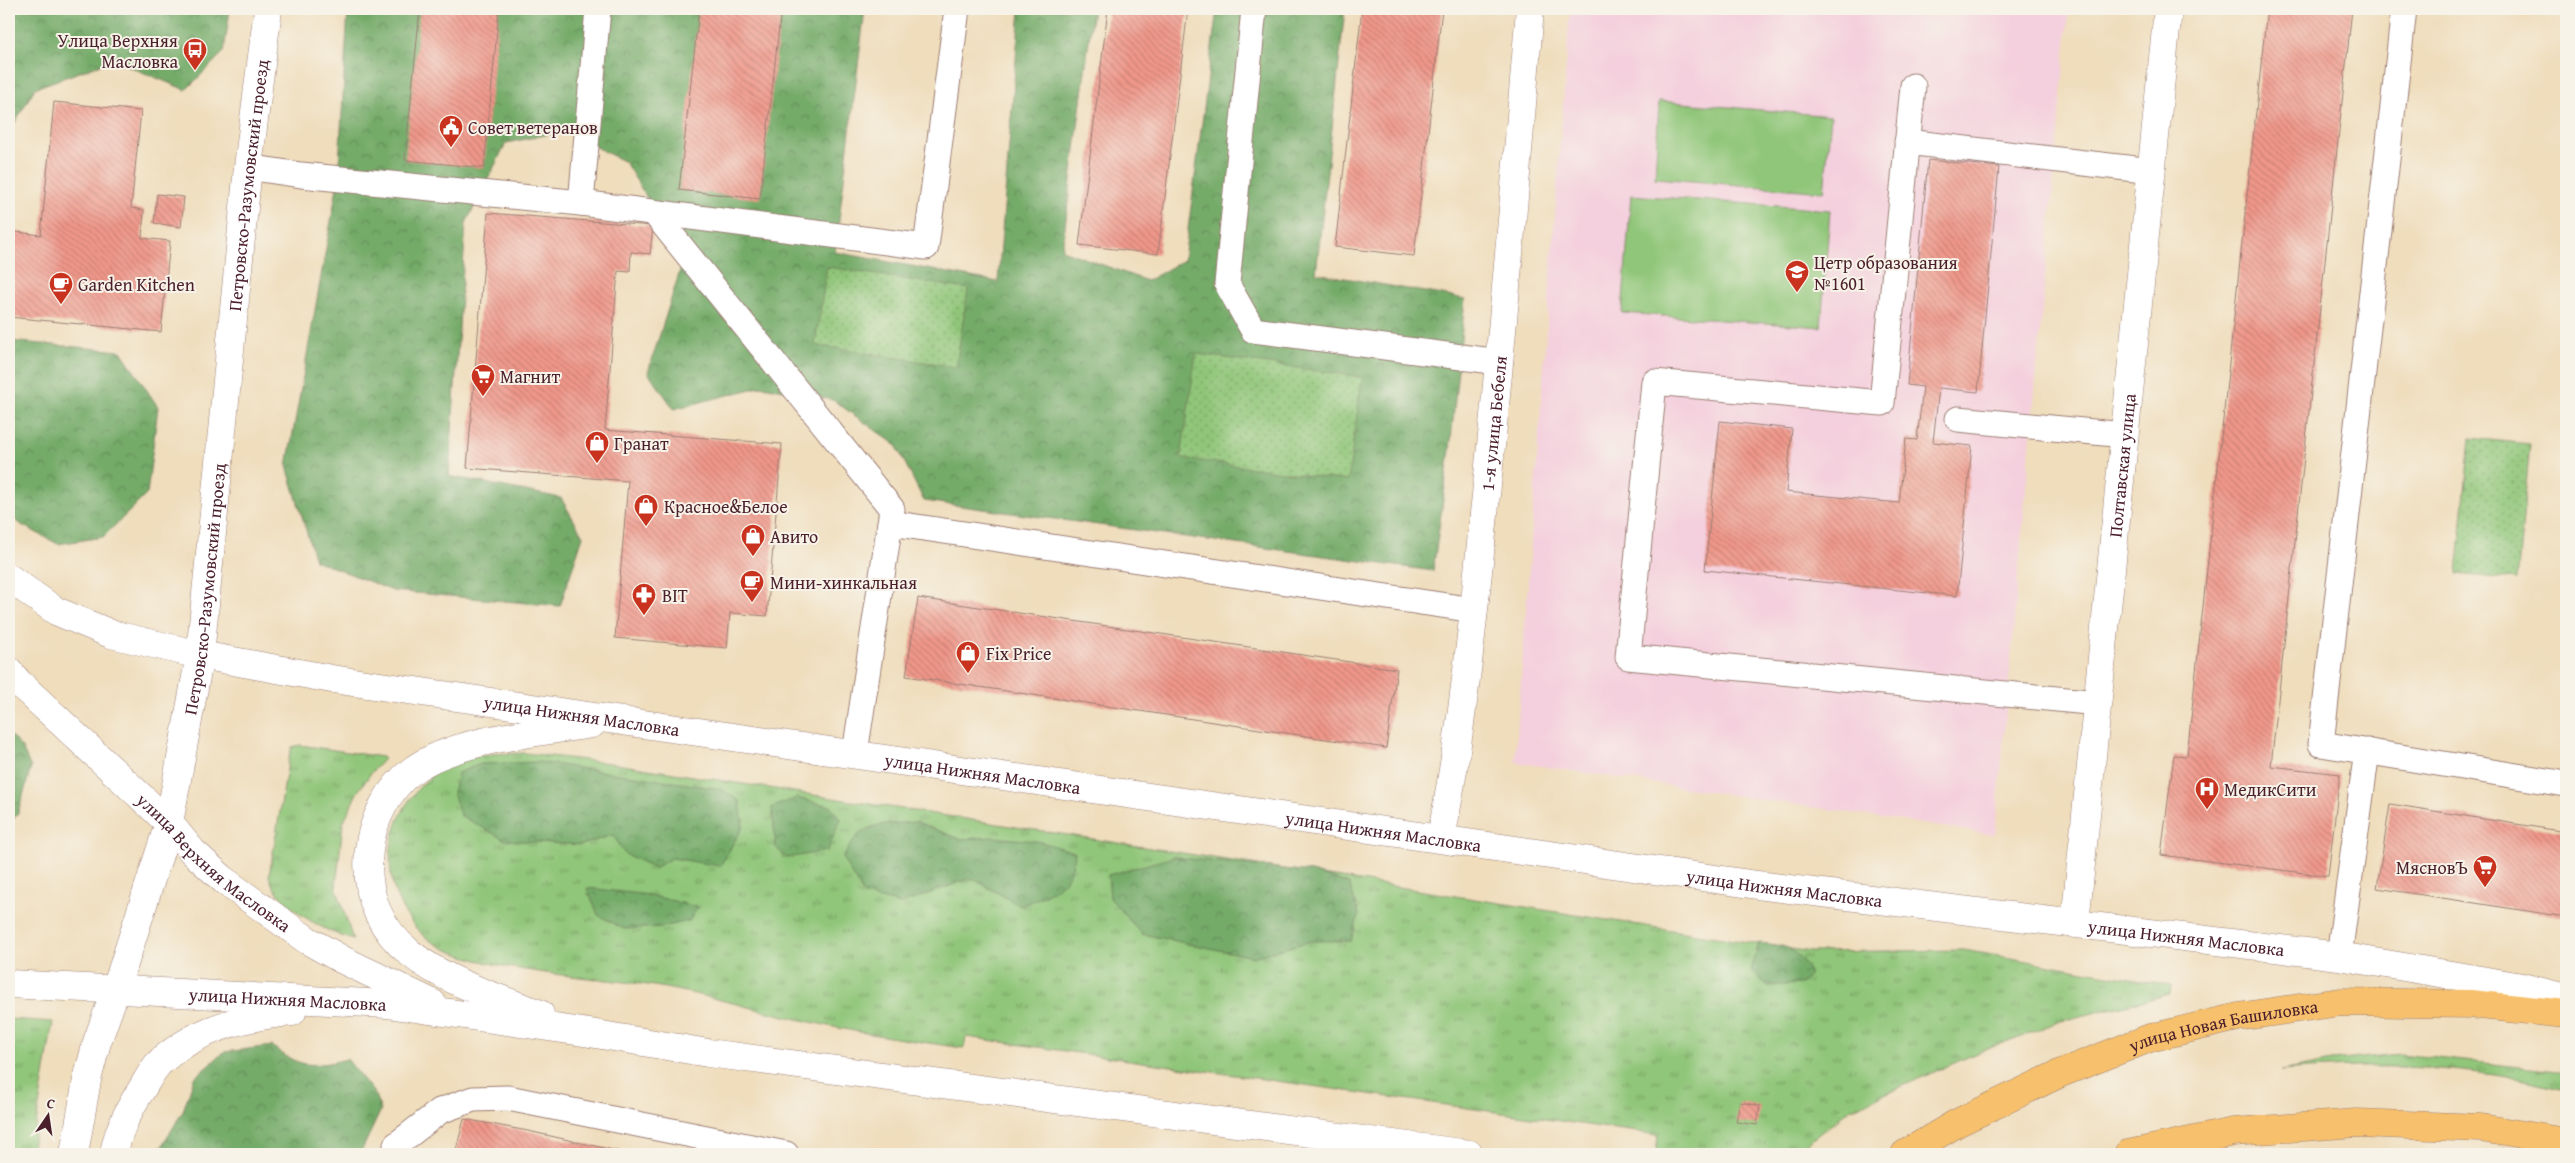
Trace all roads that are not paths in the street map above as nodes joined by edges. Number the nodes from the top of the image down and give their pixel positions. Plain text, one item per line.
1 (268, 9) edge
2 (598, 9) edge
3 (957, 9) edge
4 (1254, 9) edge
5 (1530, 9) edge
6 (2168, 9) edge
7 (2404, 9) edge
8 (1913, 86) dead end
9 (1907, 142) junction
10 (248, 167) junction
11 (2152, 171) junction
12 (581, 203) junction
13 (655, 214) junction
14 (1500, 362) junction
15 (1958, 419) dead end
16 (2124, 436) junction
17 (890, 523) junction
18 (9, 578) edge
19 (1474, 610) junction
20 (200, 655) junction
21 (9, 670) edge
22 (2098, 703) junction
23 (621, 719) junction
24 (2367, 751) junction
25 (855, 753) junction
26 (2566, 784) edge
27 (169, 823) junction
28 (1441, 838) junction
29 (2075, 923) junction
30 (2339, 956) junction
31 (9, 984) edge
32 (116, 989) junction
33 (2566, 998) edge
34 (387, 1004) junction
35 (451, 1012) junction
36 (2566, 1014) edge
37 (590, 1033) junction
38 (2566, 1142) edge
39 (395, 1151) edge
40 (74, 1154) edge
41 (114, 1154) edge
42 (786, 1154) edge
43 (1469, 1154) edge
44 (1905, 1154) edge
45 (2128, 1154) edge

1 - 10 street, Петровско-Разумовский проезд
2 - 12 lane
3 - 13 lane
4 - 14 lane
5 - 14 street, 1-я улица Бебеля
6 - 11 street, Полтавская улица
7 - 24 lane
8 - 9 lane
9 - 11 lane
9 - 22 lane
10 - 12 lane
10 - 20 street, Петровско-Разумовский проезд
11 - 16 street, Полтавская улица
12 - 13 lane
13 - 17 lane
14 - 19 street, 1-я улица Бебеля
15 - 16 lane
16 - 22 street, Полтавская улица
17 - 19 lane
17 - 25 lane
18 - 20 street
19 - 28 street, 1-я улица Бебеля
20 - 23 street, улица Нижняя Масловка
20 - 27 street, Петровско-Разумовский проезд
21 - 27 street, улица Верхняя Масловка
22 - 29 street, Полтавская улица
23 - 25 street, улица Нижняя Масловка
23 - 37 street
24 - 26 lane
24 - 30 lane
25 - 28 street, улица Нижняя Масловка
27 - 32 street, Петровско-Разумовский проезд
27 - 35 street, улица Верхняя Масловка
28 - 29 street, улица Нижняя Масловка
29 - 30 street, улица Нижняя Масловка
30 - 33 street, улица Нижняя Масловка
31 - 32 street, улица Нижняя Масловка
32 - 34 street, улица Нижняя Масловка
32 - 40 street, Петровско-Разумовский проезд
34 - 35 street, улица Нижняя Масловка
34 - 41 street
35 - 37 street, улица Нижняя Масловка
36 - 44 main road, улица Новая Башиловка
37 - 43 street, улица Нижняя Масловка
38 - 45 main road
39 - 42 lane

